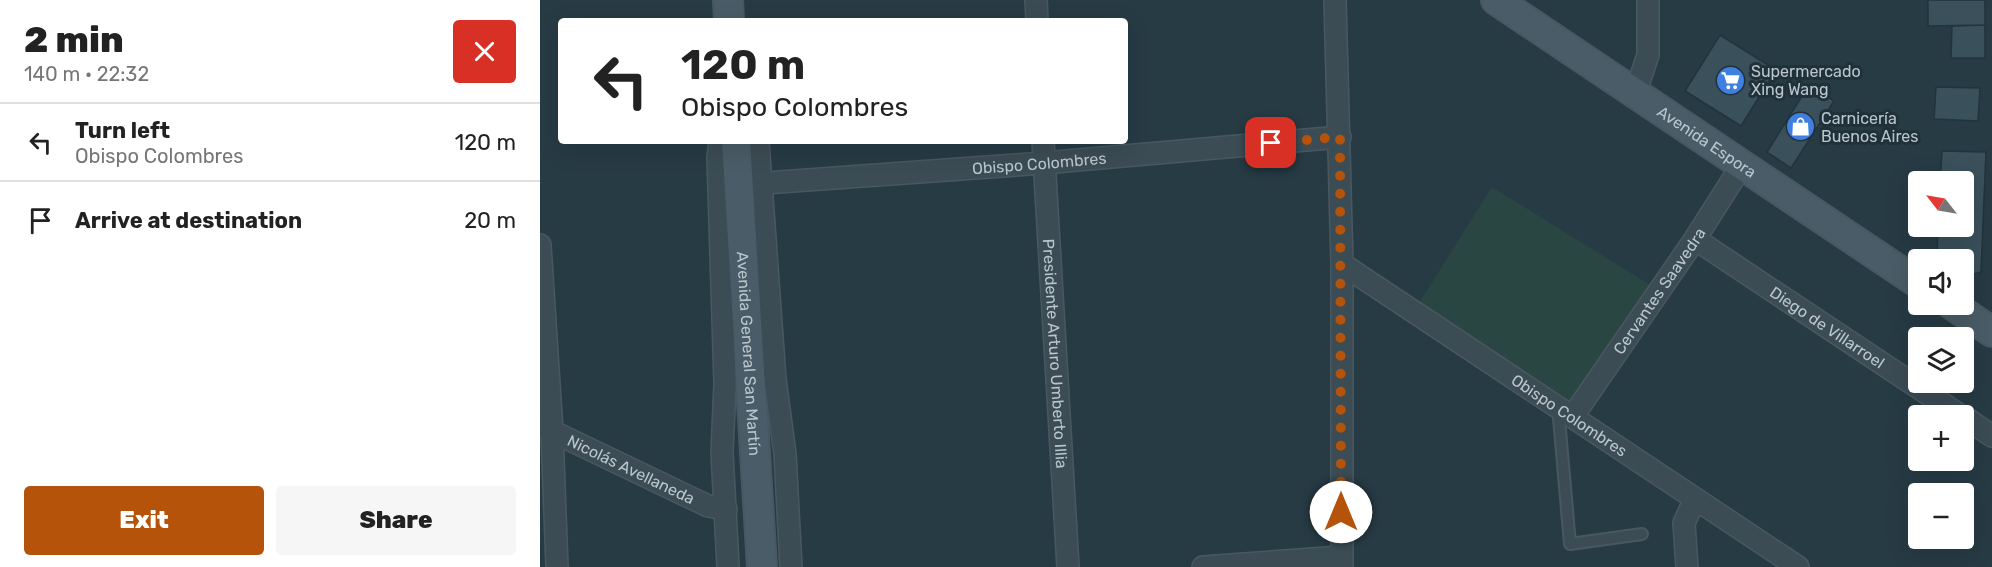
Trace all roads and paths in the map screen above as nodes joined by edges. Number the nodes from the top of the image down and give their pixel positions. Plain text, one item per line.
1 (728, 0) edge
2 (1036, 0) edge
3 (1335, 0) edge
4 (1496, 0) edge
5 (1647, 0) edge
6 (729, 18) edge
7 (1037, 18) edge
8 (1635, 94) junction
9 (1340, 137) junction
10 (720, 144) edge
11 (737, 144) edge
12 (757, 144) edge
13 (1043, 144) edge
14 (1044, 163) junction
15 (1742, 165) junction
16 (750, 185) junction
17 (1695, 239) junction
18 (540, 245) edge
19 (1342, 264) junction
20 (1908, 276) edge
21 (1967, 315) edge
22 (1992, 332) edge
23 (1945, 405) edge
24 (1565, 411) junction
25 (1974, 424) edge
26 (546, 428) edge
27 (1992, 436) edge
28 (1695, 499) junction
29 (726, 509) junction
30 (1642, 534) dead end
31 (1341, 562) edge
32 (557, 567) edge
33 (728, 567) edge
34 (762, 567) edge
35 (791, 567) edge
36 (1068, 567) edge
37 (1203, 567) edge
38 (1687, 567) edge
39 (1798, 567) edge

1 - 6 main road
2 - 7 street
3 - 9 street
4 - 8 main road, Avenida Espora
5 - 8 street
8 - 15 main road, Avenida Espora
9 - 14 street, Obispo Colombres
9 - 19 street
10 - 29 street
11 - 16 main road, Avenida General San Martín
12 - 16 street
13 - 14 street, Presidente Arturo Umberto Illia
14 - 16 street, Obispo Colombres
14 - 36 street, Presidente Arturo Umberto Illia
15 - 17 street, Cervantes Saavedra
15 - 20 main road, Avenida Espora
16 - 34 main road, Avenida General San Martín
16 - 35 street
17 - 23 street, Diego de Villarroel
17 - 24 street, Cervantes Saavedra
18 - 26 street
19 - 24 street, Obispo Colombres
19 - 31 street
21 - 22 main road
24 - 28 street, Obispo Colombres
24 - 30 lane
25 - 27 street, Diego de Villarroel
26 - 29 street, Nicolás Avellaneda
26 - 32 street
28 - 38 street
28 - 39 street, Obispo Colombres
29 - 33 street
31 - 37 street

